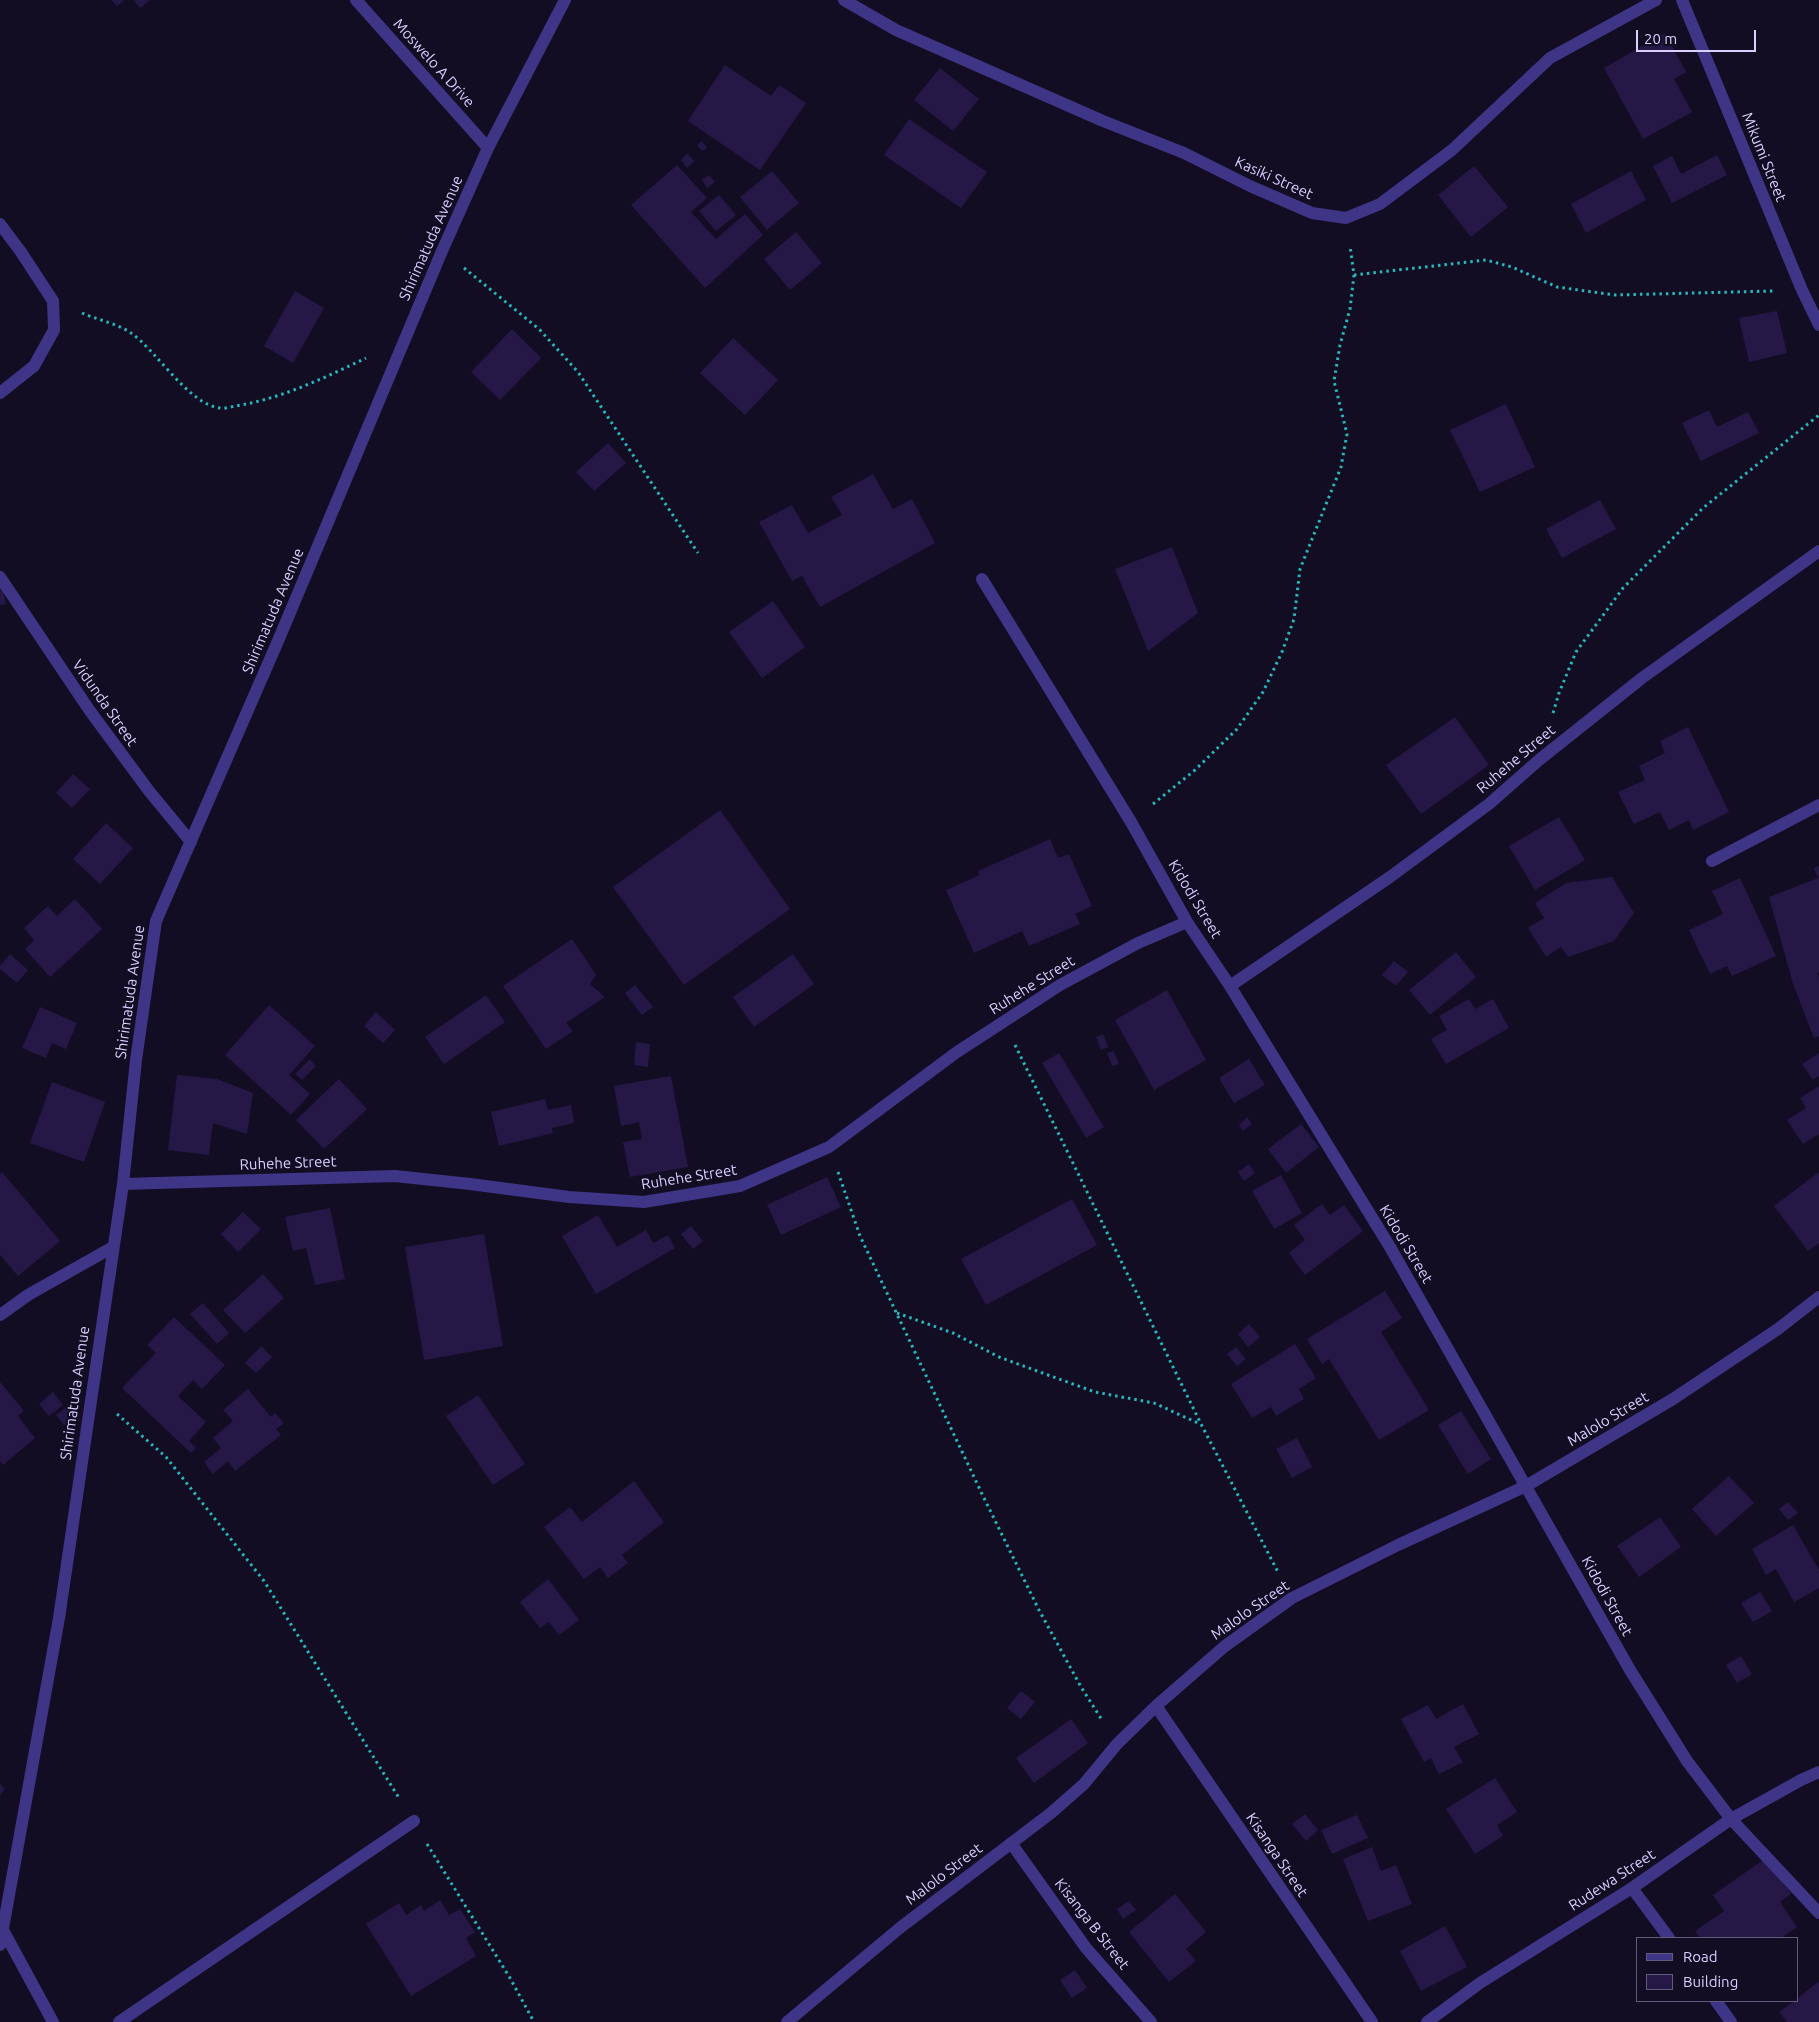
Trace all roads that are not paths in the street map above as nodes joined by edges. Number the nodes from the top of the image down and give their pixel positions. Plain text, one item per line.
1 (356, 0) edge
2 (565, 0) edge
3 (844, 0) edge
4 (1656, 0) edge
5 (1682, 0) edge
6 (488, 148) junction
7 (0, 224) edge
8 (1819, 325) edge
9 (0, 393) edge
10 (1819, 552) edge
11 (0, 577) edge
12 (982, 579) dead end
13 (1819, 805) edge
14 (191, 842) junction
15 (1712, 861) dead end
16 (1187, 922) junction
17 (1230, 986) junction
18 (123, 1184) junction
19 (113, 1247) junction
20 (1819, 1297) edge
21 (0, 1315) edge
22 (1526, 1486) junction
23 (1156, 1706) junction
24 (1819, 1772) edge
25 (1730, 1819) junction
26 (414, 1821) road end
27 (1011, 1843) junction
28 (1632, 1888) junction
29 (1819, 1912) edge
30 (2, 1928) junction
31 (1668, 1937) edge
32 (0, 1945) edge
33 (1717, 2002) edge
34 (53, 2022) edge
35 (119, 2022) edge
36 (787, 2022) edge
37 (1150, 2022) edge
38 (1372, 2022) edge
39 (1427, 2022) edge
40 (1731, 2022) edge

1 - 6 street, Moswelo A Drive
2 - 6 street, Shirimatuda Avenue
3 - 4 street, Kasiki Street
5 - 8 street, Mikumi Street
6 - 14 street, Shirimatuda Avenue
7 - 9 street
10 - 17 street, Ruhehe Street
11 - 14 street, Vidunda Street
12 - 16 street, Kidodi Street
13 - 15 street
14 - 18 street, Shirimatuda Avenue
16 - 17 street, Kidodi Street
16 - 18 street, Ruhehe Street
17 - 22 street, Kidodi Street
18 - 19 street, Shirimatuda Avenue
19 - 21 street
19 - 30 street, Shirimatuda Avenue
20 - 22 street, Malolo Street
22 - 23 street, Malolo Street
22 - 25 street, Kidodi Street
23 - 27 street, Malolo Street
23 - 38 street, Kisanga Street
24 - 25 street, Rudewa Street
25 - 28 street, Rudewa Street
25 - 29 street, Kidodi Street
26 - 35 street
27 - 36 street, Malolo Street
27 - 37 street, Kisanga B Street
28 - 31 street
28 - 39 street, Rudewa Street
30 - 32 street, Shirimatuda Avenue
30 - 34 street
33 - 40 street

